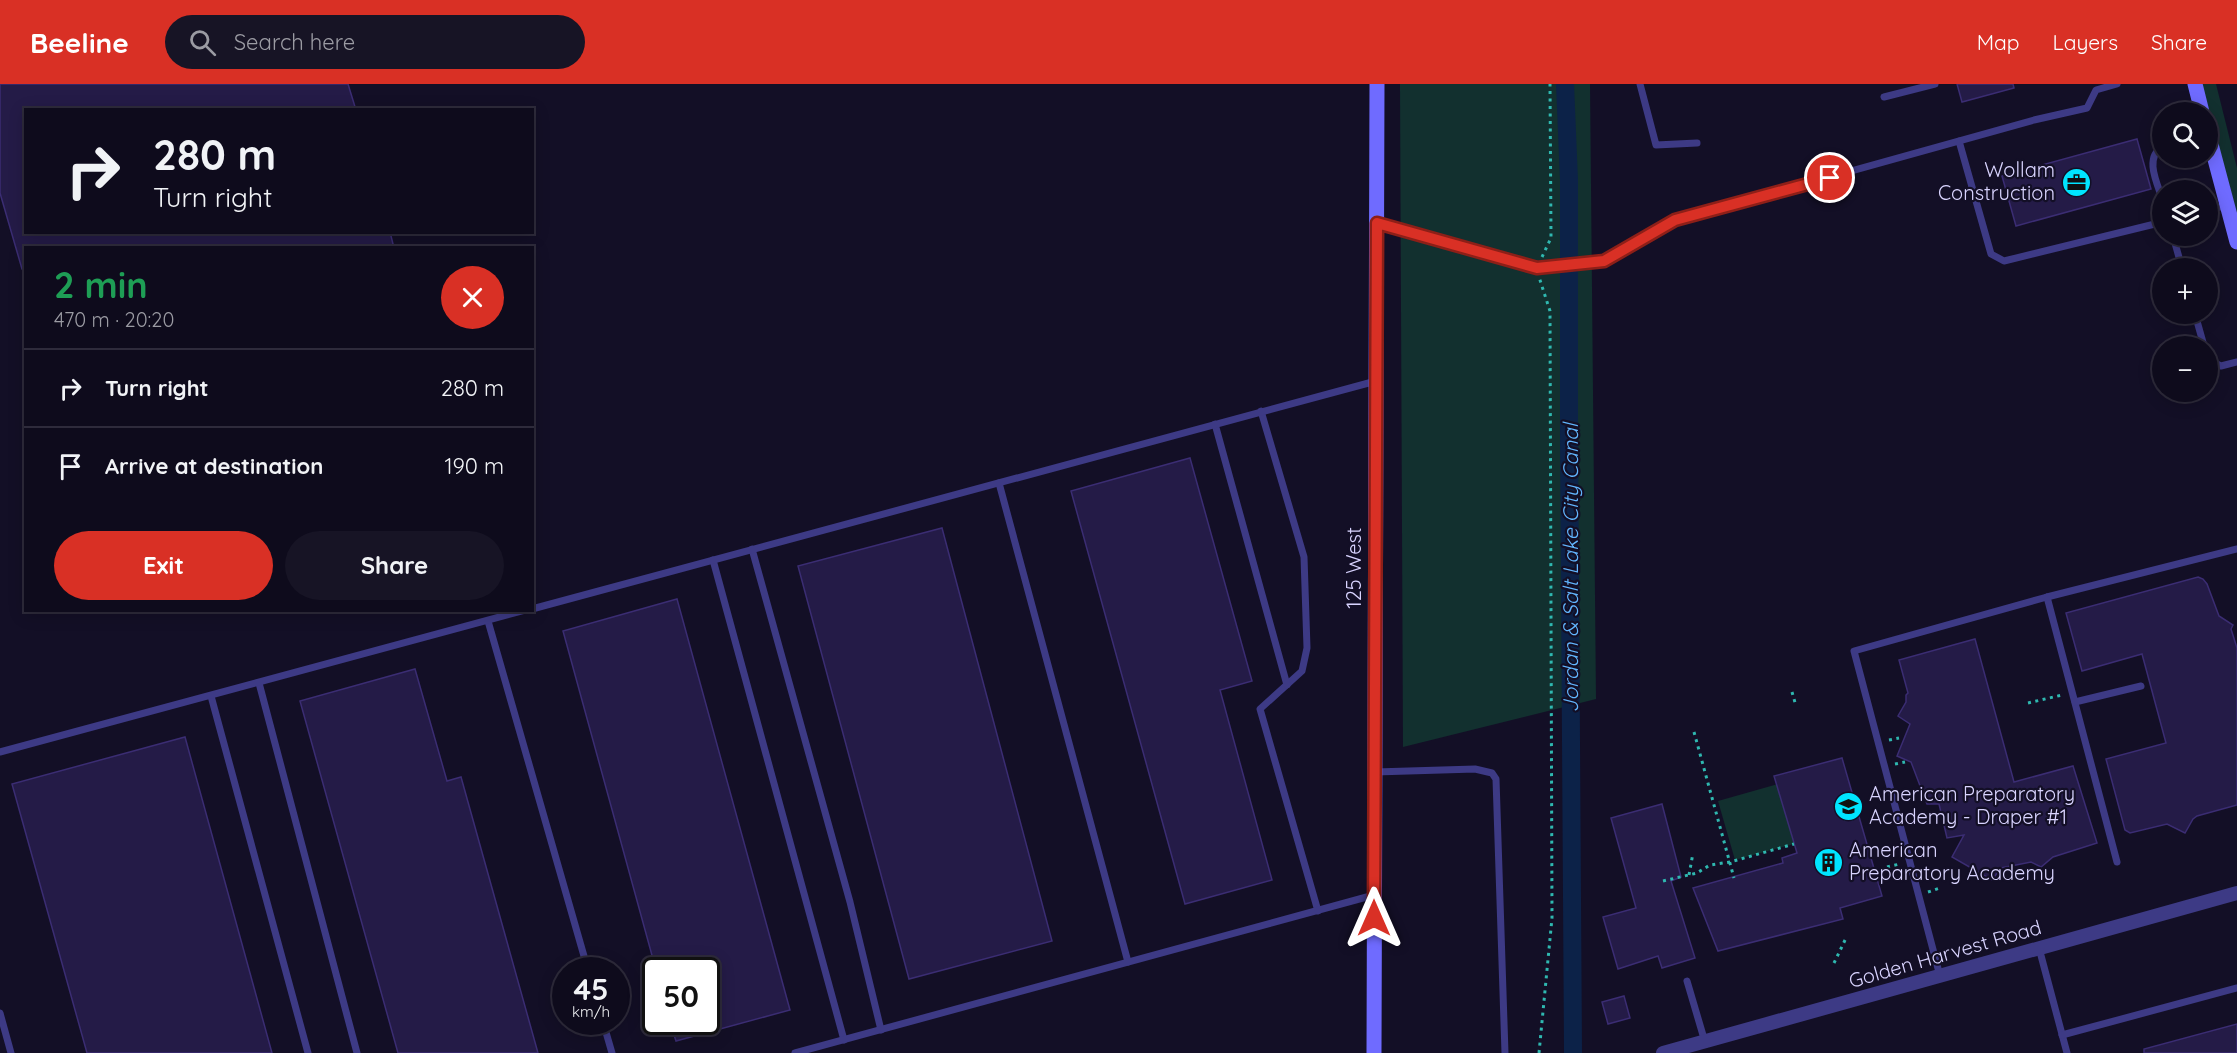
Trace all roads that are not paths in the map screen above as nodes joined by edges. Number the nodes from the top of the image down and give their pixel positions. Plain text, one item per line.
1 (1377, 84) edge
2 (1640, 84) edge
3 (1935, 84) edge
4 (2117, 84) edge
5 (2195, 84) edge
6 (1884, 97) dead end
7 (2200, 102) edge
8 (1959, 141) junction
9 (1697, 143) dead end
10 (2217, 168) edge
11 (2227, 205) junction
12 (2218, 207) edge
13 (1377, 223) junction
14 (2152, 225) edge
15 (2237, 242) edge
16 (2237, 362) edge
17 (2218, 364) edge
18 (1376, 380) junction
19 (1261, 411) junction
20 (1215, 424) junction
21 (999, 483) junction
22 (752, 549) junction
23 (2237, 549) edge
24 (713, 560) junction
25 (2047, 597) junction
26 (534, 608) edge
27 (518, 612) edge
28 (488, 621) junction
29 (259, 683) junction
30 (1287, 685) junction
31 (2141, 686) dead end
32 (211, 696) junction
33 (2075, 702) junction
34 (0, 752) edge
35 (1375, 772) junction
36 (2117, 862) dead end
37 (2237, 894) edge
38 (1374, 895) junction
39 (1318, 911) junction
40 (2039, 948) junction
41 (584, 957) edge
42 (1128, 962) junction
43 (1940, 976) junction
44 (1687, 981) dead end
45 (2237, 988) edge
46 (0, 1013) edge
47 (881, 1030) junction
48 (607, 1035) edge
49 (2062, 1035) junction
50 (844, 1040) junction
51 (1705, 1042) junction
52 (10, 1053) edge
53 (308, 1053) edge
54 (357, 1053) edge
55 (612, 1053) edge
56 (795, 1053) edge
57 (1374, 1053) edge
58 (1504, 1053) edge
59 (1663, 1053) edge
60 (2067, 1053) edge

1 - 13 main road, 125 West
2 - 9 lane
3 - 6 lane
4 - 8 lane
5 - 7 main road
8 - 13 lane
8 - 14 lane
10 - 11 main road
11 - 12 lane
11 - 15 main road
13 - 18 main road, 125 West
16 - 17 lane
18 - 19 lane
18 - 35 main road, 125 West
19 - 20 lane
19 - 30 lane
20 - 21 lane
20 - 30 lane
21 - 22 lane
21 - 42 lane
22 - 24 lane
22 - 47 lane
23 - 25 lane
24 - 26 lane
24 - 50 lane
25 - 33 lane
25 - 43 lane
27 - 28 lane
28 - 29 lane
28 - 41 lane
29 - 32 lane
29 - 54 lane
30 - 39 lane
31 - 33 lane
32 - 34 lane
32 - 53 lane
33 - 36 lane
35 - 38 main road, 125 West
35 - 58 lane
37 - 40 street, Golden Harvest Road
38 - 39 lane
38 - 57 main road, 125 West
39 - 42 lane
40 - 43 street, Golden Harvest Road
40 - 49 lane
42 - 47 lane
43 - 51 street, Golden Harvest Road
44 - 51 lane
45 - 49 lane
46 - 52 lane
47 - 50 lane
48 - 55 lane
49 - 60 lane
50 - 56 lane
51 - 59 street, Golden Harvest Road

